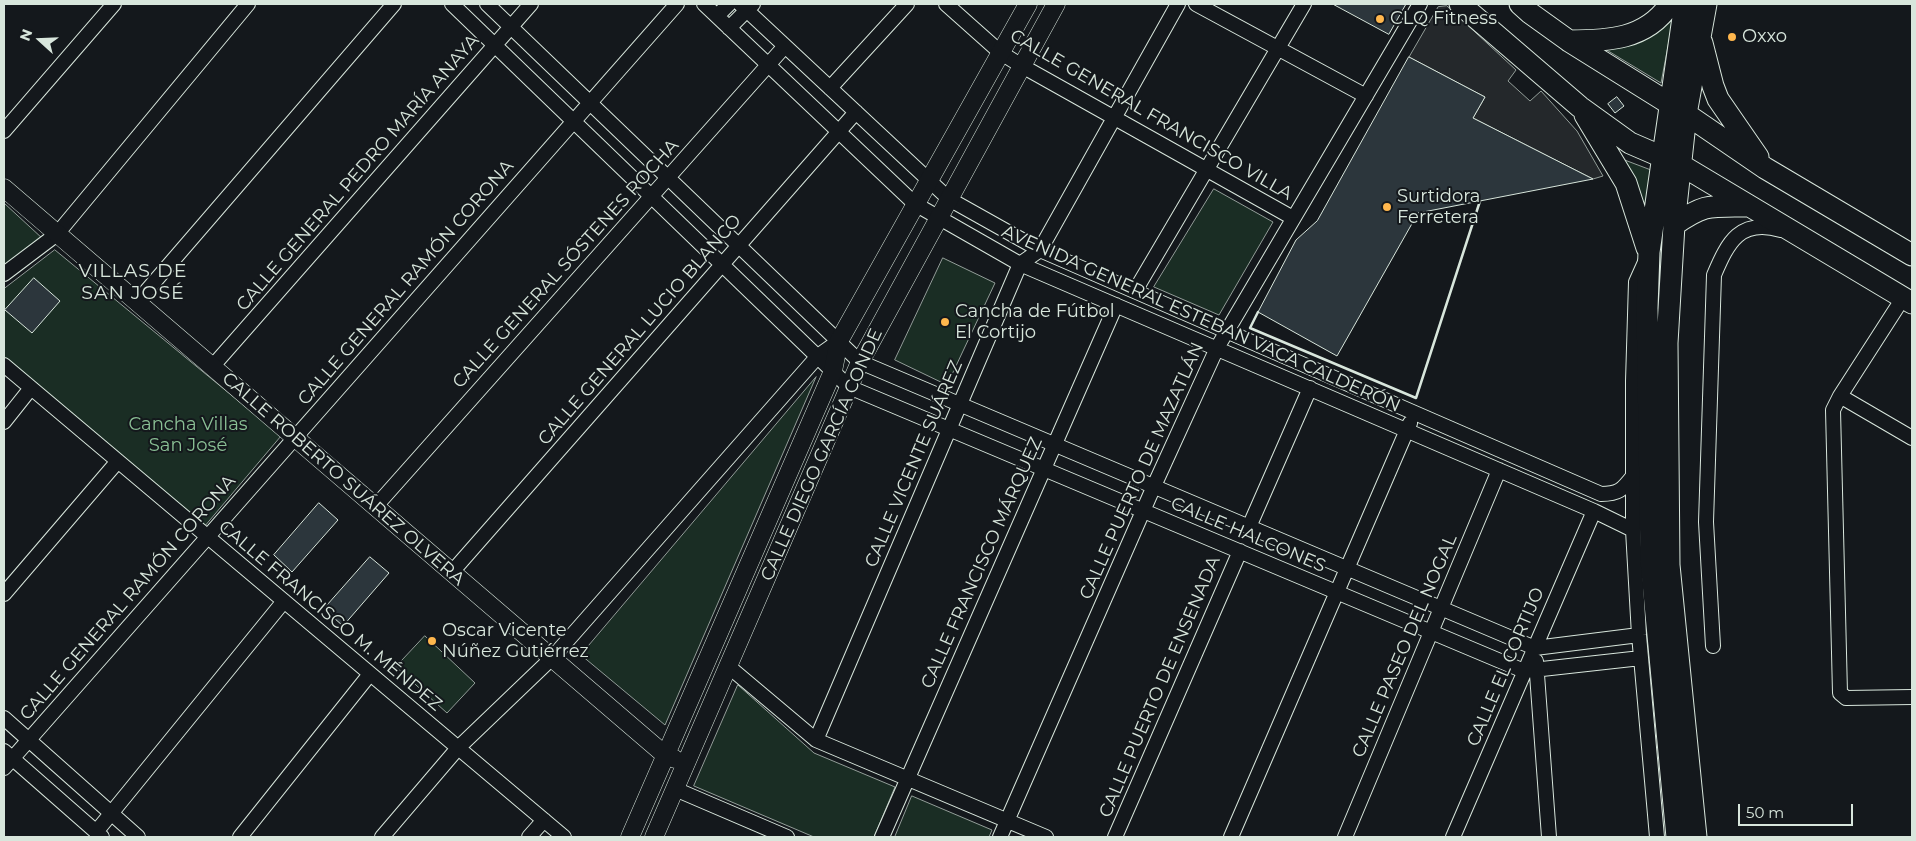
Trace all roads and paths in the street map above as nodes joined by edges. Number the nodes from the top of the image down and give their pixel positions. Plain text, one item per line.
1 (114, 4) edge
2 (248, 4) edge
3 (394, 4) edge
4 (452, 4) edge
5 (487, 4) edge
6 (531, 4) edge
7 (677, 4) edge
8 (704, 4) edge
9 (729, 4) edge
10 (906, 4) edge
11 (946, 4) edge
12 (1028, 4) edge
13 (1056, 4) edge
14 (1178, 4) edge
15 (1196, 4) edge
16 (1304, 4) edge
17 (1420, 4) edge
18 (1460, 4) edge
19 (1520, 4) edge
20 (1670, 4) edge
21 (1685, 4) edge
22 (1706, 4) edge
23 (746, 6) edge
24 (717, 16) junction
25 (511, 27) junction
26 (729, 28) junction
27 (1700, 36) junction
28 (1569, 41) junction
29 (495, 45) junction
30 (785, 46) junction
31 (1278, 48) junction
32 (1001, 52) junction
33 (768, 65) junction
34 (1022, 66) junction
35 (830, 88) junction
36 (1366, 96) junction
37 (590, 102) junction
38 (1580, 107) junction
39 (1678, 109) junction
40 (856, 112) junction
41 (1114, 118) junction
42 (573, 121) junction
43 (4, 130) edge
44 (839, 132) junction
45 (1671, 162) junction
46 (1765, 168) junction
47 (1207, 170) junction
48 (668, 178) junction
49 (929, 181) junction
50 (4, 188) edge
51 (651, 196) junction
52 (949, 199) junction
53 (915, 204) junction
54 (1747, 206) junction
55 (939, 218) junction
56 (1293, 218) junction
57 (1674, 225) junction
58 (57, 234) junction
59 (1797, 235) junction
60 (739, 246) junction
61 (1040, 250) junction
62 (1649, 252) junction
63 (1912, 254) edge
64 (722, 264) junction
65 (1020, 264) junction
66 (4, 274) edge
67 (1135, 291) junction
68 (1907, 300) edge
69 (137, 302) junction
70 (1116, 305) junction
71 (1226, 331) junction
72 (839, 341) junction
73 (1216, 348) junction
74 (1282, 355) junction
75 (818, 356) junction
76 (860, 362) junction
77 (4, 365) edge
78 (212, 367) junction
79 (833, 371) junction
80 (1274, 373) junction
81 (849, 387) junction
82 (31, 388) junction
83 (1310, 388) junction
84 (1840, 396) junction
85 (960, 404) junction
86 (1414, 413) junction
87 (4, 422) edge
88 (950, 429) junction
89 (1407, 430) junction
90 (295, 438) junction
91 (1912, 438) edge
92 (1055, 445) junction
93 (118, 461) junction
94 (1044, 469) junction
95 (1499, 470) junction
96 (1633, 476) junction
97 (1154, 486) junction
98 (375, 507) junction
99 (1143, 511) junction
100 (1594, 511) junction
101 (1249, 527) junction
102 (1633, 530) junction
103 (208, 537) junction
104 (1240, 551) junction
105 (1347, 568) junction
106 (452, 572) junction
107 (1337, 592) junction
108 (4, 594) edge
109 (284, 601) junction
110 (1441, 608) junction
111 (1431, 632) junction
112 (1639, 636) junction
113 (1713, 646) dead end
114 (1535, 648) junction
115 (552, 658) junction
116 (1641, 658) junction
117 (728, 666) junction
118 (1530, 671) junction
119 (370, 674) junction
120 (1912, 696) edge
121 (4, 718) edge
122 (29, 739) junction
123 (816, 740) junction
124 (458, 748) junction
125 (665, 755) junction
126 (7, 759) edge
127 (686, 763) junction
128 (907, 779) junction
129 (675, 789) junction
130 (111, 813) junction
131 (544, 820) junction
132 (1007, 820) junction
133 (770, 834) edge
134 (99, 835) edge
135 (138, 837) edge
136 (240, 837) edge
137 (382, 837) edge
138 (529, 837) edge
139 (564, 837) edge
140 (630, 837) edge
141 (654, 837) edge
142 (787, 837) edge
143 (882, 837) edge
144 (1000, 837) edge
145 (1046, 837) edge
146 (1116, 837) edge
147 (1231, 837) edge
148 (1345, 837) edge
149 (1453, 837) edge
150 (1549, 837) edge
151 (1657, 837) edge
152 (1677, 837) edge
153 (1696, 837) edge

1 - 43 street
2 - 58 street
3 - 69 street
4 - 29 street
5 - 25 street
6 - 25 street, CALLE GENERAL PEDRO MARÍA ANAYA
7 - 37 street, CALLE GENERAL RAMÓN CORONA
8 - 24 street, AVENIDA GENERAL ESTEBAN VACA CALDERÓN
9 - 24 street
10 - 35 street
11 - 32 street, CALLE GENERAL FRANCISCO VILLA
12 - 32 street, CALLE DIEGO GARCÍA CONDE
13 - 34 street, CALLE DIEGO GARCÍA CONDE
14 - 41 street
15 - 31 street
16 - 31 street
17 - 36 street, CALLE PUERTO DE MAZATLÁN
18 - 38 main road
19 - 28 main road
20 - 28 main road
21 - 39 main road
22 - 27 main road
23 - 26 street
23 - 30 street, AVENIDA GENERAL ESTEBAN VACA CALDERÓN
24 - 26 street, AVENIDA GENERAL ESTEBAN VACA CALDERÓN
25 - 29 street, CALLE GENERAL PEDRO MARÍA ANAYA
25 - 37 street
26 - 33 street, AVENIDA GENERAL ESTEBAN VACA CALDERÓN
27 - 39 main road
27 - 46 main road
28 - 39 main road
29 - 42 street
29 - 78 street, CALLE GENERAL PEDRO MARÍA ANAYA
30 - 33 street, CALLE GENERAL SÓSTENES ROCHA
30 - 35 street, AVENIDA GENERAL ESTEBAN VACA CALDERÓN
31 - 36 street
31 - 47 street
32 - 34 street, CALLE GENERAL FRANCISCO VILLA
32 - 49 street, CALLE DIEGO GARCÍA CONDE
33 - 44 street, AVENIDA GENERAL ESTEBAN VACA CALDERÓN
33 - 48 street, CALLE GENERAL SÓSTENES ROCHA
34 - 41 street, CALLE GENERAL FRANCISCO VILLA
34 - 52 street, CALLE DIEGO GARCÍA CONDE
35 - 40 street, AVENIDA GENERAL ESTEBAN VACA CALDERÓN
36 - 56 street, CALLE PUERTO DE MAZATLÁN
37 - 42 street, CALLE GENERAL RAMÓN CORONA
37 - 48 street
38 - 45 main road
38 - 62 main road
39 - 45 main road
39 - 46 main road
40 - 44 street, CALLE GENERAL LUCIO BLANCO
40 - 49 street, AVENIDA GENERAL ESTEBAN VACA CALDERÓN
41 - 47 street, CALLE GENERAL FRANCISCO VILLA
41 - 61 street
42 - 51 street
42 - 90 street, CALLE GENERAL RAMÓN CORONA
44 - 53 street, AVENIDA GENERAL ESTEBAN VACA CALDERÓN
44 - 60 street, CALLE GENERAL LUCIO BLANCO
45 - 54 main road
45 - 57 main road
45 - 62 main road
46 - 63 main road
47 - 56 street, CALLE GENERAL FRANCISCO VILLA
47 - 67 street
48 - 51 street, CALLE GENERAL SÓSTENES ROCHA
48 - 60 street
49 - 52 street, AVENIDA GENERAL ESTEBAN VACA CALDERÓN
49 - 53 street, CALLE DIEGO GARCÍA CONDE
50 - 58 street, CALLE ROBERTO SUÁREZ OLVERA
51 - 64 street
51 - 98 street, CALLE GENERAL SÓSTENES ROCHA
52 - 55 street, CALLE DIEGO GARCÍA CONDE
52 - 61 street, AVENIDA GENERAL ESTEBAN VACA CALDERÓN
53 - 55 street, AVENIDA GENERAL ESTEBAN VACA CALDERÓN
53 - 72 street, CALLE DIEGO GARCÍA CONDE
54 - 57 main road
54 - 59 main road
55 - 65 street, AVENIDA GENERAL ESTEBAN VACA CALDERÓN
55 - 76 street, CALLE DIEGO GARCÍA CONDE
56 - 71 street, CALLE PUERTO DE MAZATLÁN
57 - 153 main road
58 - 66 street
58 - 69 street, CALLE ROBERTO SUÁREZ OLVERA
59 - 68 main road
59 - 113 street
60 - 64 street, CALLE GENERAL LUCIO BLANCO
60 - 72 street
61 - 65 street
61 - 67 street, AVENIDA GENERAL ESTEBAN VACA CALDERÓN
62 - 96 street
62 - 152 main road
64 - 75 street
64 - 106 street, CALLE GENERAL LUCIO BLANCO
65 - 70 street, AVENIDA GENERAL ESTEBAN VACA CALDERÓN
65 - 85 street, CALLE VICENTE SUÁREZ
67 - 71 street, AVENIDA GENERAL ESTEBAN VACA CALDERÓN
68 - 84 street
69 - 78 street, CALLE ROBERTO SUÁREZ OLVERA
70 - 73 street, AVENIDA GENERAL ESTEBAN VACA CALDERÓN
70 - 92 street, CALLE FRANCISCO MÁRQUEZ
71 - 73 street, CALLE PUERTO DE MAZATLÁN
71 - 74 street, AVENIDA GENERAL ESTEBAN VACA CALDERÓN
72 - 75 street
72 - 76 street
72 - 79 street, CALLE DIEGO GARCÍA CONDE
73 - 80 street, AVENIDA GENERAL ESTEBAN VACA CALDERÓN
73 - 97 street, CALLE PUERTO DE MAZATLÁN
74 - 80 street
74 - 86 street, AVENIDA GENERAL ESTEBAN VACA CALDERÓN
75 - 79 street
75 - 115 street
76 - 81 street, CALLE DIEGO GARCÍA CONDE
76 - 85 street, CALLE HALCONES
77 - 82 street, CALLE FRANCISCO M. MÉNDEZ
78 - 90 street, CALLE ROBERTO SUÁREZ OLVERA
79 - 81 street
79 - 125 street, CALLE DIEGO GARCÍA CONDE
80 - 83 street, AVENIDA GENERAL ESTEBAN VACA CALDERÓN
81 - 88 street, CALLE HALCONES
81 - 117 street, CALLE DIEGO GARCÍA CONDE
82 - 87 street
82 - 93 street, CALLE FRANCISCO M. MÉNDEZ
83 - 89 street, AVENIDA GENERAL ESTEBAN VACA CALDERÓN
83 - 101 street
84 - 91 street
84 - 120 street
85 - 88 street, CALLE VICENTE SUÁREZ
85 - 92 street, CALLE HALCONES
86 - 89 street
86 - 96 street, AVENIDA GENERAL ESTEBAN VACA CALDERÓN
88 - 94 street, CALLE HALCONES
88 - 123 street, CALLE VICENTE SUÁREZ
89 - 95 street, AVENIDA GENERAL ESTEBAN VACA CALDERÓN
89 - 105 street
90 - 98 street, CALLE ROBERTO SUÁREZ OLVERA
90 - 103 street, CALLE GENERAL RAMÓN CORONA
92 - 94 street, CALLE FRANCISCO MÁRQUEZ
92 - 97 street, CALLE HALCONES
93 - 103 street, CALLE FRANCISCO M. MÉNDEZ
93 - 108 street
94 - 99 street, CALLE HALCONES
94 - 128 street, CALLE FRANCISCO MÁRQUEZ
95 - 100 street, AVENIDA GENERAL ESTEBAN VACA CALDERÓN
95 - 110 street, CALLE PASEO DEL NOGAL
96 - 102 street
97 - 99 street, CALLE PUERTO DE MAZATLÁN
97 - 101 street, CALLE HALCONES
98 - 106 street, CALLE ROBERTO SUÁREZ OLVERA
99 - 104 street, CALLE HALCONES
99 - 132 street, CALLE PUERTO DE MAZATLÁN
100 - 102 street, AVENIDA GENERAL ESTEBAN VACA CALDERÓN
100 - 114 street, CALLE EL CORTIJO
101 - 105 street, CALLE HALCONES
102 - 112 street
103 - 109 street, CALLE FRANCISCO M. MÉNDEZ
103 - 122 street, CALLE GENERAL RAMÓN CORONA
104 - 107 street, CALLE HALCONES
104 - 146 street, CALLE PUERTO DE ENSENADA
105 - 107 street
105 - 110 street, CALLE HALCONES
106 - 115 street, CALLE ROBERTO SUÁREZ OLVERA
107 - 111 street, CALLE HALCONES
107 - 147 street
109 - 119 street, CALLE FRANCISCO M. MÉNDEZ
109 - 130 street
110 - 111 street, CALLE PASEO DEL NOGAL
110 - 114 street, CALLE HALCONES
111 - 118 street, CALLE HALCONES
111 - 148 street, CALLE PASEO DEL NOGAL
112 - 114 street, CALLE HALCONES
112 - 116 street
114 - 118 street
115 - 124 street
115 - 125 street, CALLE ROBERTO SUÁREZ OLVERA
116 - 118 street, CALLE HALCONES
116 - 151 street
117 - 123 street
117 - 127 street, CALLE DIEGO GARCÍA CONDE
118 - 149 street, CALLE EL CORTIJO
118 - 150 street
119 - 124 street, CALLE FRANCISCO M. MÉNDEZ
119 - 136 street
121 - 122 street
122 - 126 street, CALLE GENERAL RAMÓN CORONA
122 - 130 street
123 - 128 street
124 - 131 street, CALLE FRANCISCO M. MÉNDEZ
124 - 137 street
125 - 127 street, CALLE ROBERTO SUÁREZ OLVERA
125 - 140 street, CALLE DIEGO GARCÍA CONDE
126 - 134 street
127 - 129 street, CALLE DIEGO GARCÍA CONDE
128 - 132 street
128 - 143 street, CALLE FRANCISCO MÁRQUEZ
129 - 133 street
129 - 141 street, CALLE DIEGO GARCÍA CONDE
130 - 134 street
130 - 135 street
131 - 138 street
131 - 139 street, CALLE FRANCISCO M. MÉNDEZ
132 - 144 street, CALLE PUERTO DE MAZATLÁN
132 - 145 street
133 - 142 street

